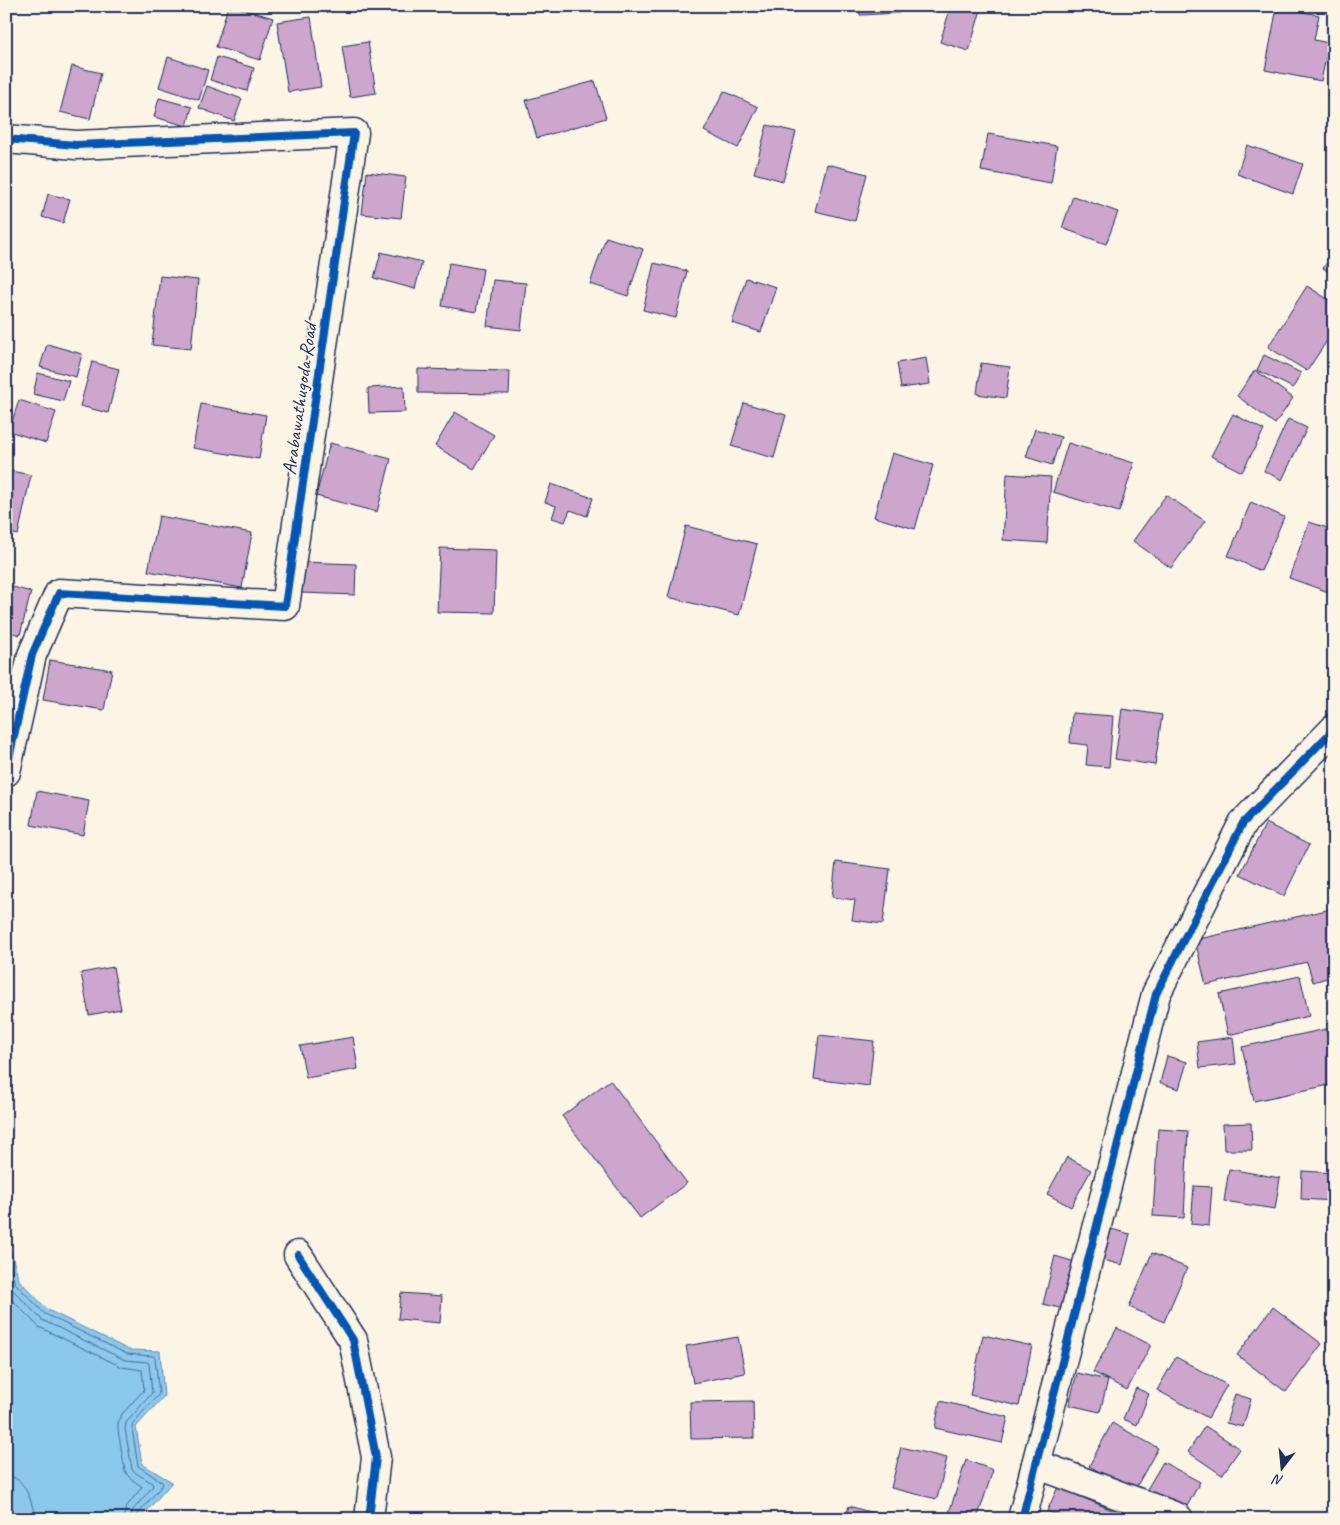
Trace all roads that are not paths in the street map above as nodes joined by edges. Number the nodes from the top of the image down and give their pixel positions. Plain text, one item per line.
1 (6, 139) edge
2 (1334, 729) edge
3 (6, 772) edge
4 (298, 1255) dead end
5 (1036, 1464) junction
6 (369, 1519) edge
7 (1022, 1519) edge
8 (1179, 1519) edge

1 - 3 street, Arabawathugoda Road
2 - 5 street
4 - 6 street
5 - 7 street
5 - 8 street

